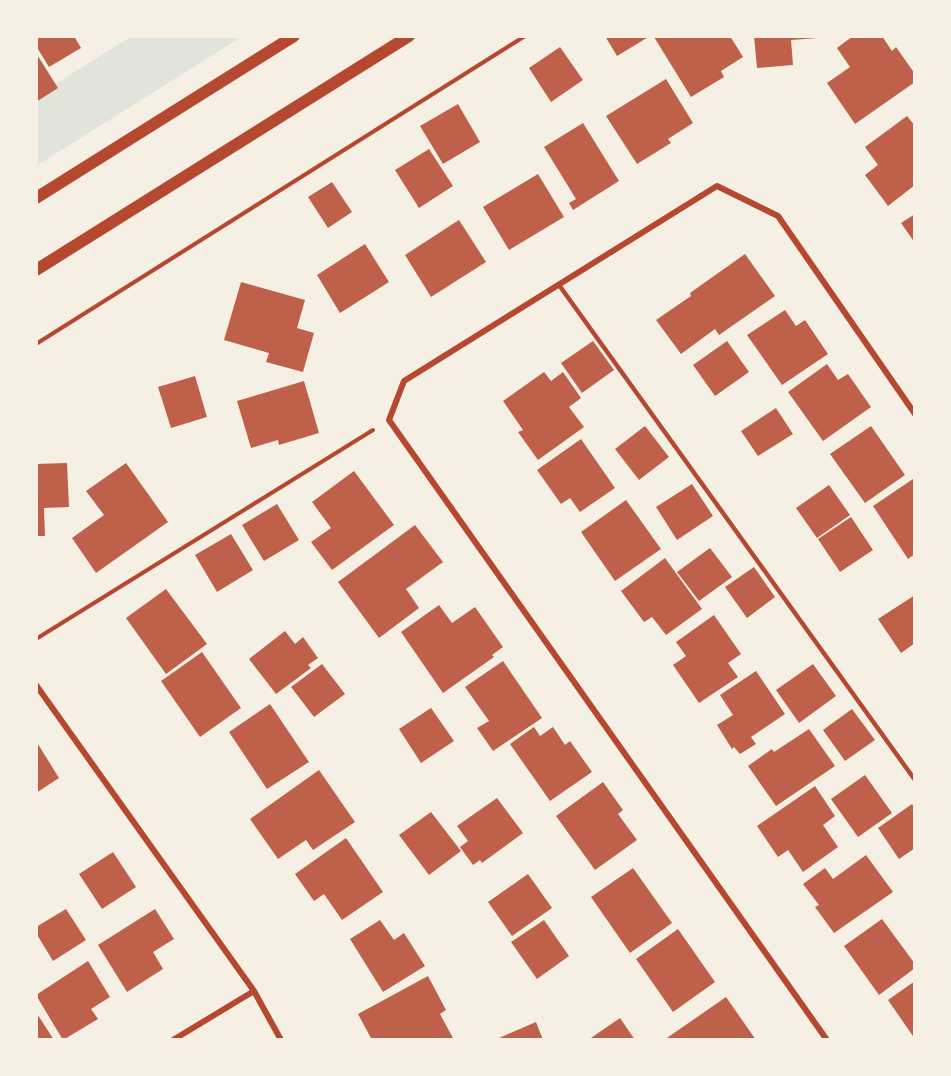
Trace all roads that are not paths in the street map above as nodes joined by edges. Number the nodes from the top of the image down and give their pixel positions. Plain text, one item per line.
1 (294, 36) edge
2 (410, 36) edge
3 (36, 198) edge
4 (36, 270) edge
5 (559, 285) junction
6 (915, 414) edge
7 (36, 685) edge
8 (915, 780) edge
9 (254, 992) junction
10 (173, 1040) edge
11 (281, 1040) edge
12 (827, 1040) edge

1 - 3 main road
2 - 4 main road
5 - 6 street
5 - 8 lane
5 - 12 street
7 - 9 street
9 - 10 street
9 - 11 street

